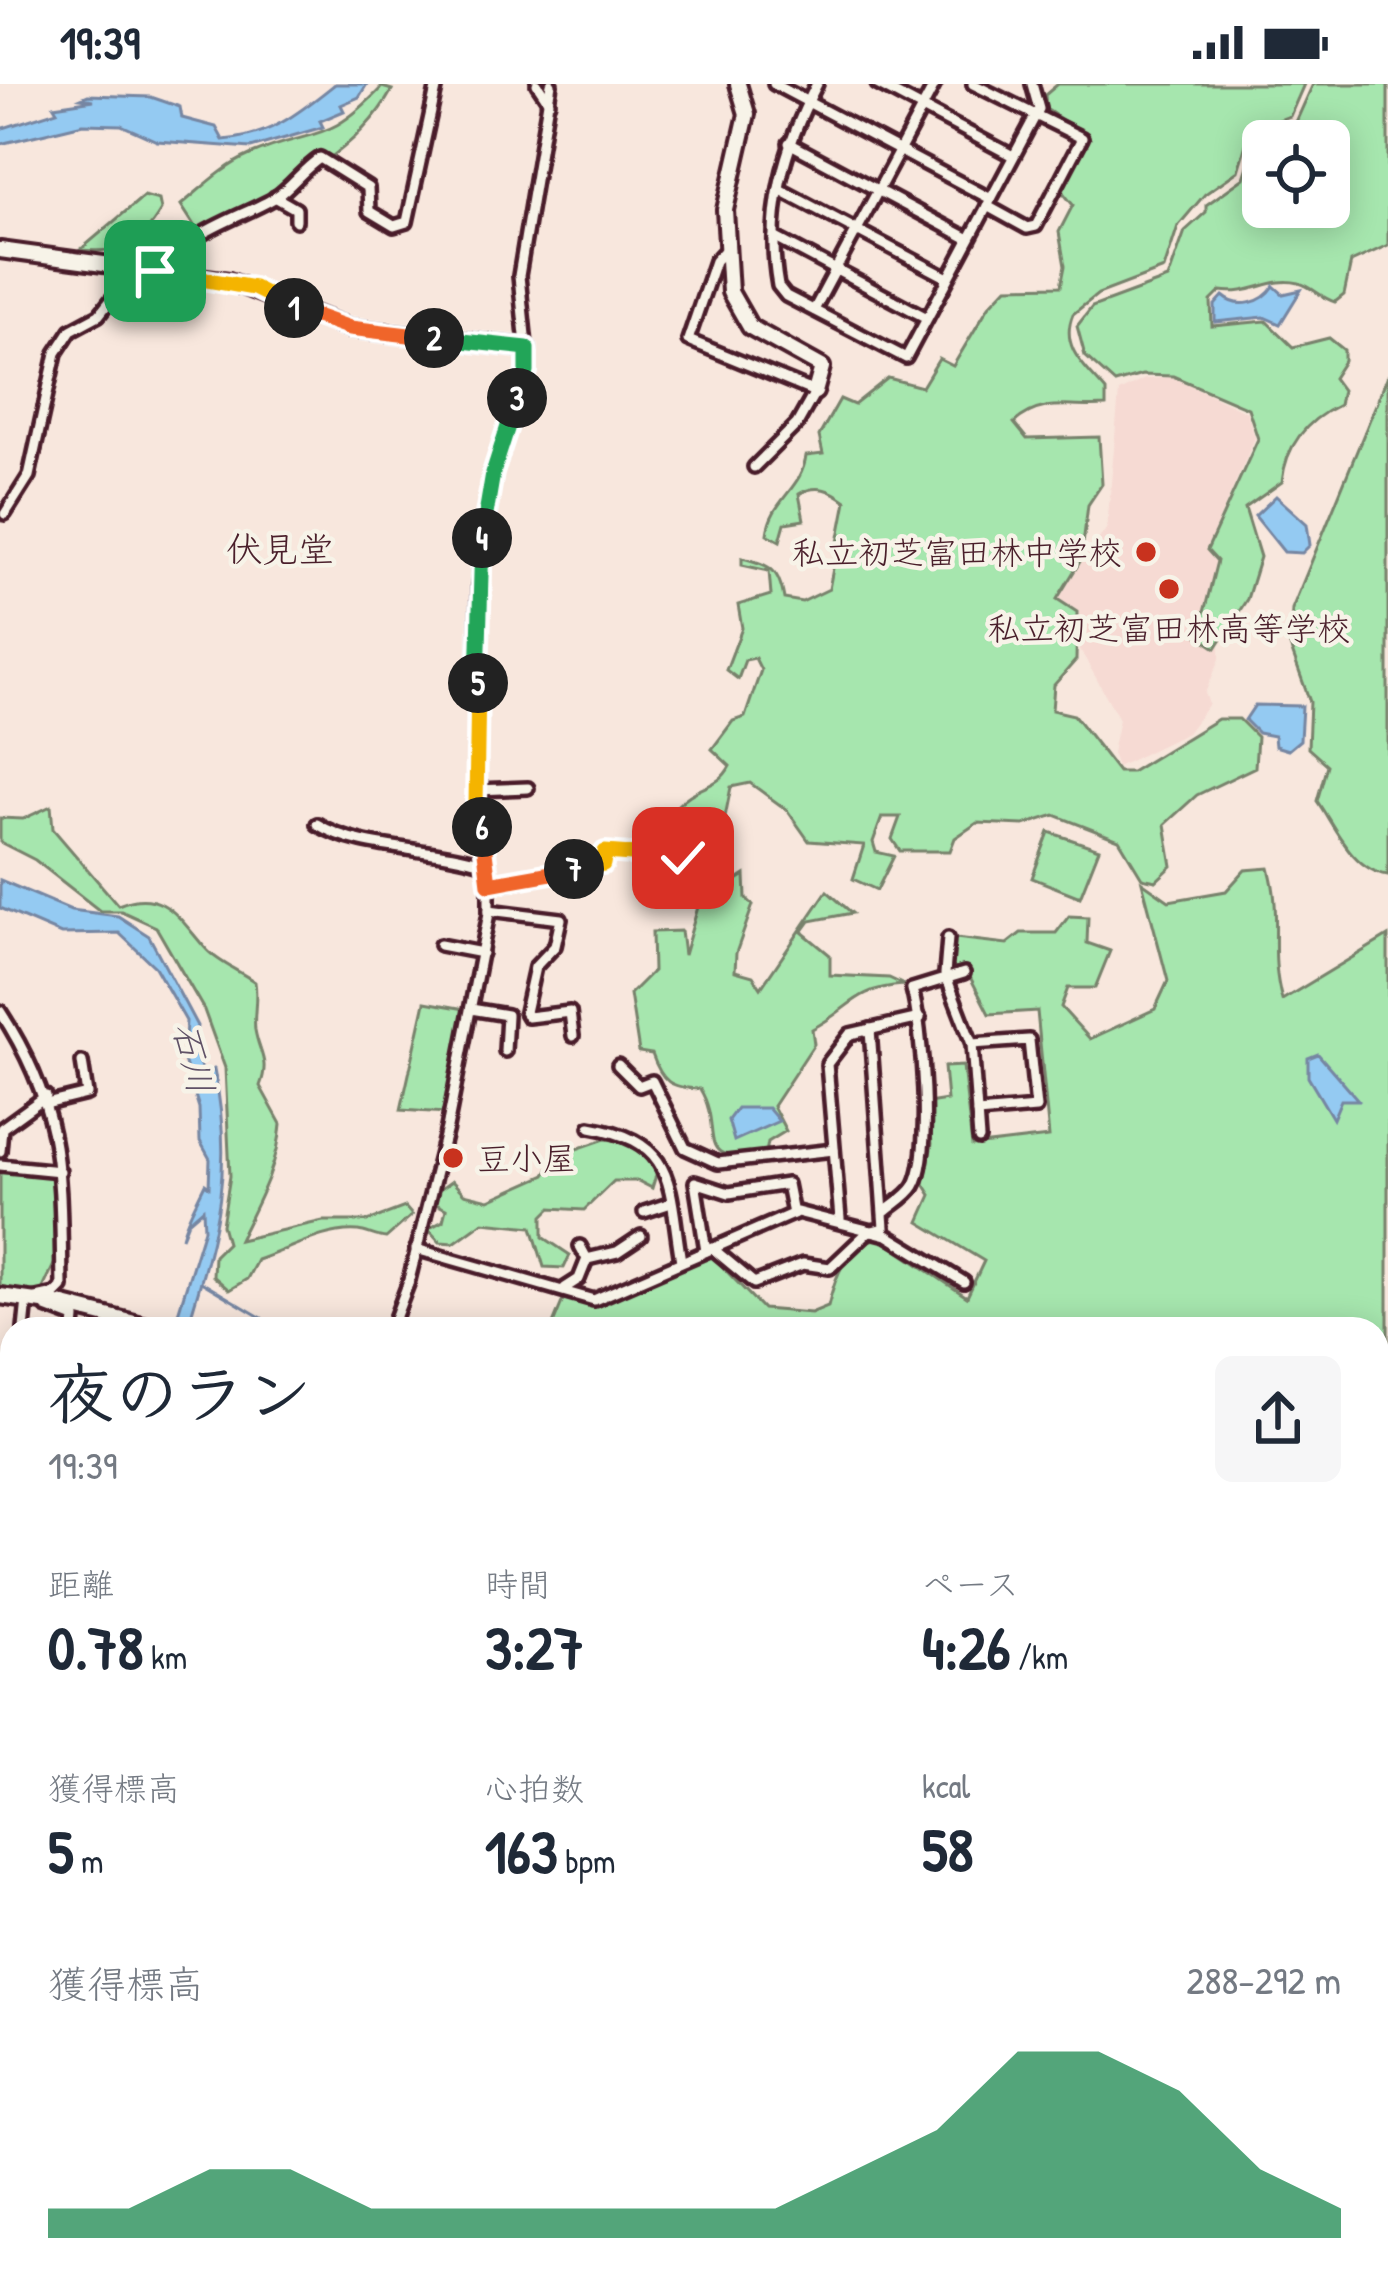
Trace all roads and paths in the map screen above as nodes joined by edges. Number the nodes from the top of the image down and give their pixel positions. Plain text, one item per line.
1 (437, 84) edge
2 (537, 84) edge
3 (550, 84) edge
4 (738, 84) edge
5 (775, 84) edge
6 (817, 84) edge
7 (877, 84) edge
8 (935, 84) edge
9 (973, 84) edge
10 (1032, 84) edge
11 (808, 101) junction
12 (549, 102) junction
13 (922, 108) junction
14 (1034, 117) junction
15 (789, 143) junction
16 (900, 149) junction
17 (1013, 156) junction
18 (778, 189) junction
19 (878, 191) junction
20 (275, 197) junction
21 (989, 202) junction
22 (296, 220) dead end
23 (857, 230) junction
24 (774, 237) junction
25 (969, 239) junction
26 (726, 249) junction
27 (0, 250) edge
28 (136, 268) junction
29 (836, 270) junction
30 (167, 272) junction
31 (948, 278) junction
32 (814, 310) junction
33 (927, 318) junction
34 (527, 348) junction
35 (815, 392) junction
36 (754, 467) dead end
37 (5, 514) dead end
38 (528, 788) dead end
39 (476, 790) junction
40 (317, 824) dead end
41 (707, 841) dead end
42 (488, 865) junction
43 (489, 884) junction
44 (489, 910) junction
45 (948, 938) dead end
46 (440, 945) dead end
47 (482, 953) junction
48 (964, 974) dead end
49 (946, 979) junction
50 (471, 1009) junction
51 (0, 1011) edge
52 (920, 1018) junction
53 (870, 1029) junction
54 (15, 1033) junction
55 (573, 1036) dead end
56 (0, 1040) edge
57 (972, 1044) junction
58 (505, 1051) dead end
59 (82, 1062) dead end
60 (618, 1065) dead end
61 (48, 1099) junction
62 (977, 1113) junction
63 (590, 1127) dead end
64 (979, 1139) dead end
65 (834, 1150) junction
66 (0, 1151) edge
67 (0, 1165) edge
68 (60, 1171) junction
69 (671, 1203) junction
70 (886, 1211) junction
71 (644, 1212) dead end
72 (793, 1214) junction
73 (840, 1219) junction
74 (875, 1230) junction
75 (640, 1236) dead end
76 (580, 1246) dead end
77 (416, 1249) junction
78 (709, 1249) junction
79 (587, 1259) junction
80 (681, 1261) junction
81 (964, 1282) dead end
82 (564, 1289) junction
83 (0, 1296) edge
84 (32, 1301) junction
85 (27, 1317) edge
86 (72, 1317) edge
87 (113, 1317) edge
88 (395, 1317) edge

1 - 20 street
2 - 12 street
3 - 12 street
4 - 26 street
5 - 11 street
6 - 11 street
7 - 13 street
8 - 13 street
9 - 14 street
10 - 14 street
11 - 15 street
11 - 16 street
12 - 34 street
13 - 16 street
13 - 17 street
14 - 17 street
14 - 21 street
15 - 18 street
15 - 19 street
16 - 19 street
16 - 21 street
17 - 21 street
18 - 23 street
18 - 24 street
19 - 23 street
19 - 25 street
20 - 22 street
20 - 30 street
21 - 25 street
23 - 29 street
23 - 31 street
24 - 29 street
24 - 32 street
25 - 31 street
26 - 35 street
26 - 35 street
27 - 28 street
28 - 30 street
28 - 37 street
29 - 32 street
29 - 33 street
30 - 34 street
31 - 33 street
32 - 33 street
34 - 39 street
35 - 36 street
38 - 39 street
39 - 42 street
40 - 42 street
41 - 43 street
42 - 43 street
43 - 44 street
44 - 47 street
44 - 55 street
45 - 49 street
46 - 47 street
47 - 50 street
48 - 49 street
49 - 52 street
49 - 57 street
50 - 58 street
50 - 77 street
51 - 54 street
52 - 53 street
52 - 70 street
53 - 65 street
53 - 70 street
54 - 56 street
54 - 61 street
57 - 62 street
57 - 62 street
59 - 61 street
60 - 65 street
61 - 66 street
61 - 68 street
62 - 64 street
63 - 69 street
65 - 73 street
67 - 68 street
68 - 84 street
69 - 71 street
69 - 80 street
70 - 74 street
72 - 73 street
72 - 78 street
72 - 78 street
73 - 74 street
74 - 78 street
74 - 81 street
75 - 79 street
76 - 79 street
77 - 82 street
77 - 88 street
78 - 80 street
79 - 82 street
80 - 82 street
83 - 84 street
84 - 85 street
84 - 86 street
84 - 87 street

